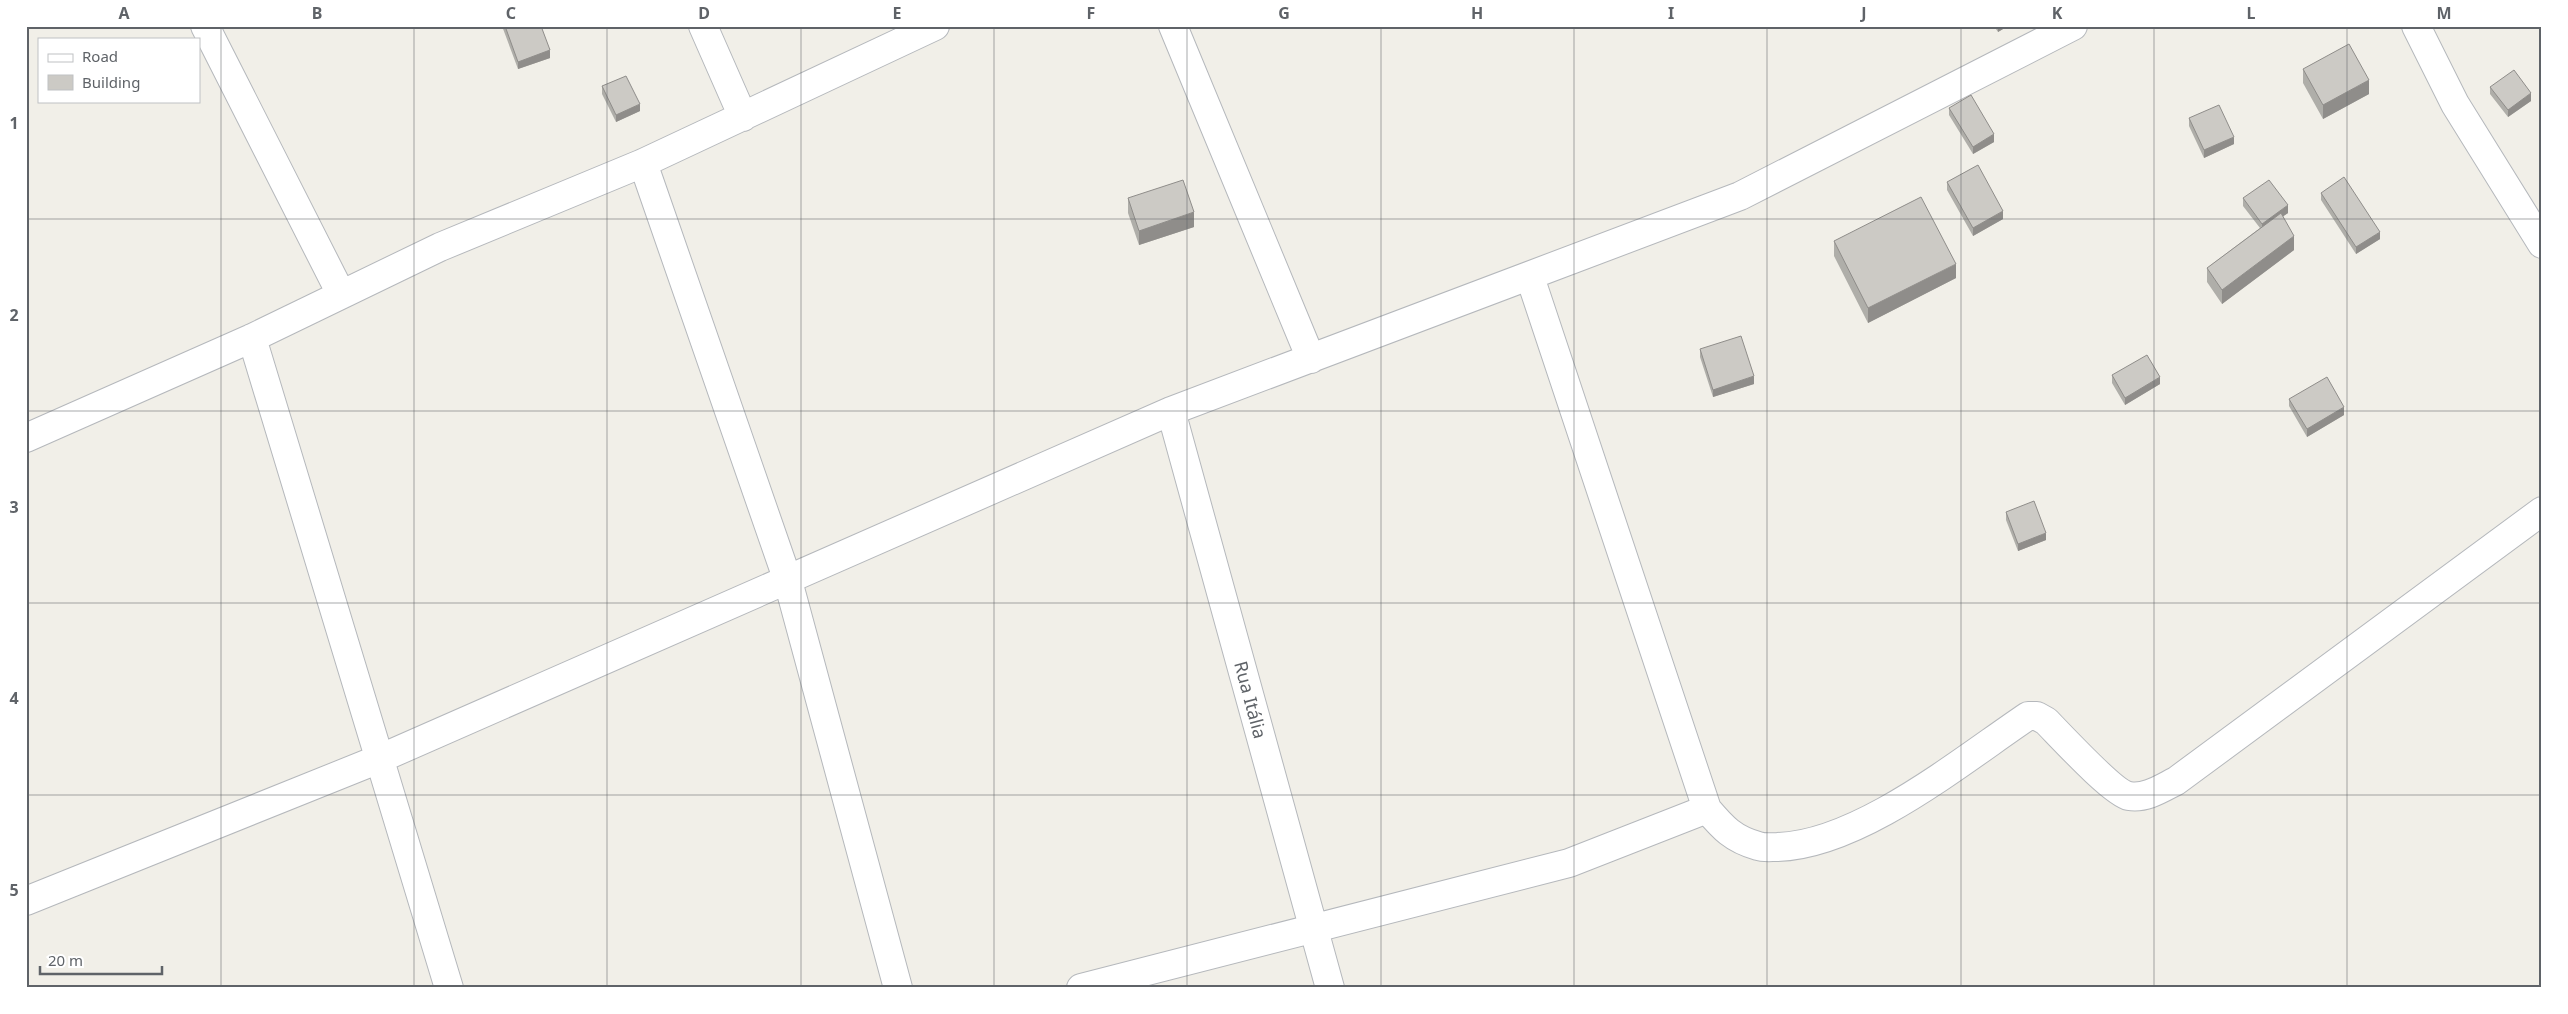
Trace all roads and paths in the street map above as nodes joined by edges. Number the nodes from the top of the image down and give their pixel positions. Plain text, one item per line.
1 (206, 26) edge
2 (703, 26) edge
3 (935, 26) edge
4 (1173, 26) edge
5 (2073, 26) edge
6 (2416, 26) edge
7 (742, 117) junction
8 (643, 163) junction
9 (2542, 244) edge
10 (1530, 277) junction
11 (341, 294) junction
12 (252, 338) junction
13 (1311, 359) junction
14 (1170, 412) junction
15 (26, 438) edge
16 (2542, 511) edge
17 (788, 581) junction
18 (379, 759) junction
19 (1707, 809) junction
20 (26, 901) edge
21 (1314, 930) junction
22 (449, 988) edge
23 (898, 988) edge
24 (1081, 988) edge
25 (1330, 988) edge

1 - 11 street
2 - 7 street
3 - 7 street
4 - 13 street
5 - 10 street
6 - 9 street
7 - 8 street
8 - 11 street
8 - 17 street
10 - 13 street
10 - 19 street
11 - 12 street
12 - 15 street
12 - 18 street
13 - 14 street
14 - 17 street
14 - 21 street, Rua Itália
16 - 19 street
17 - 18 street
17 - 23 street
18 - 20 street
18 - 22 street
19 - 21 street
21 - 24 street
21 - 25 street, Rua Itália

